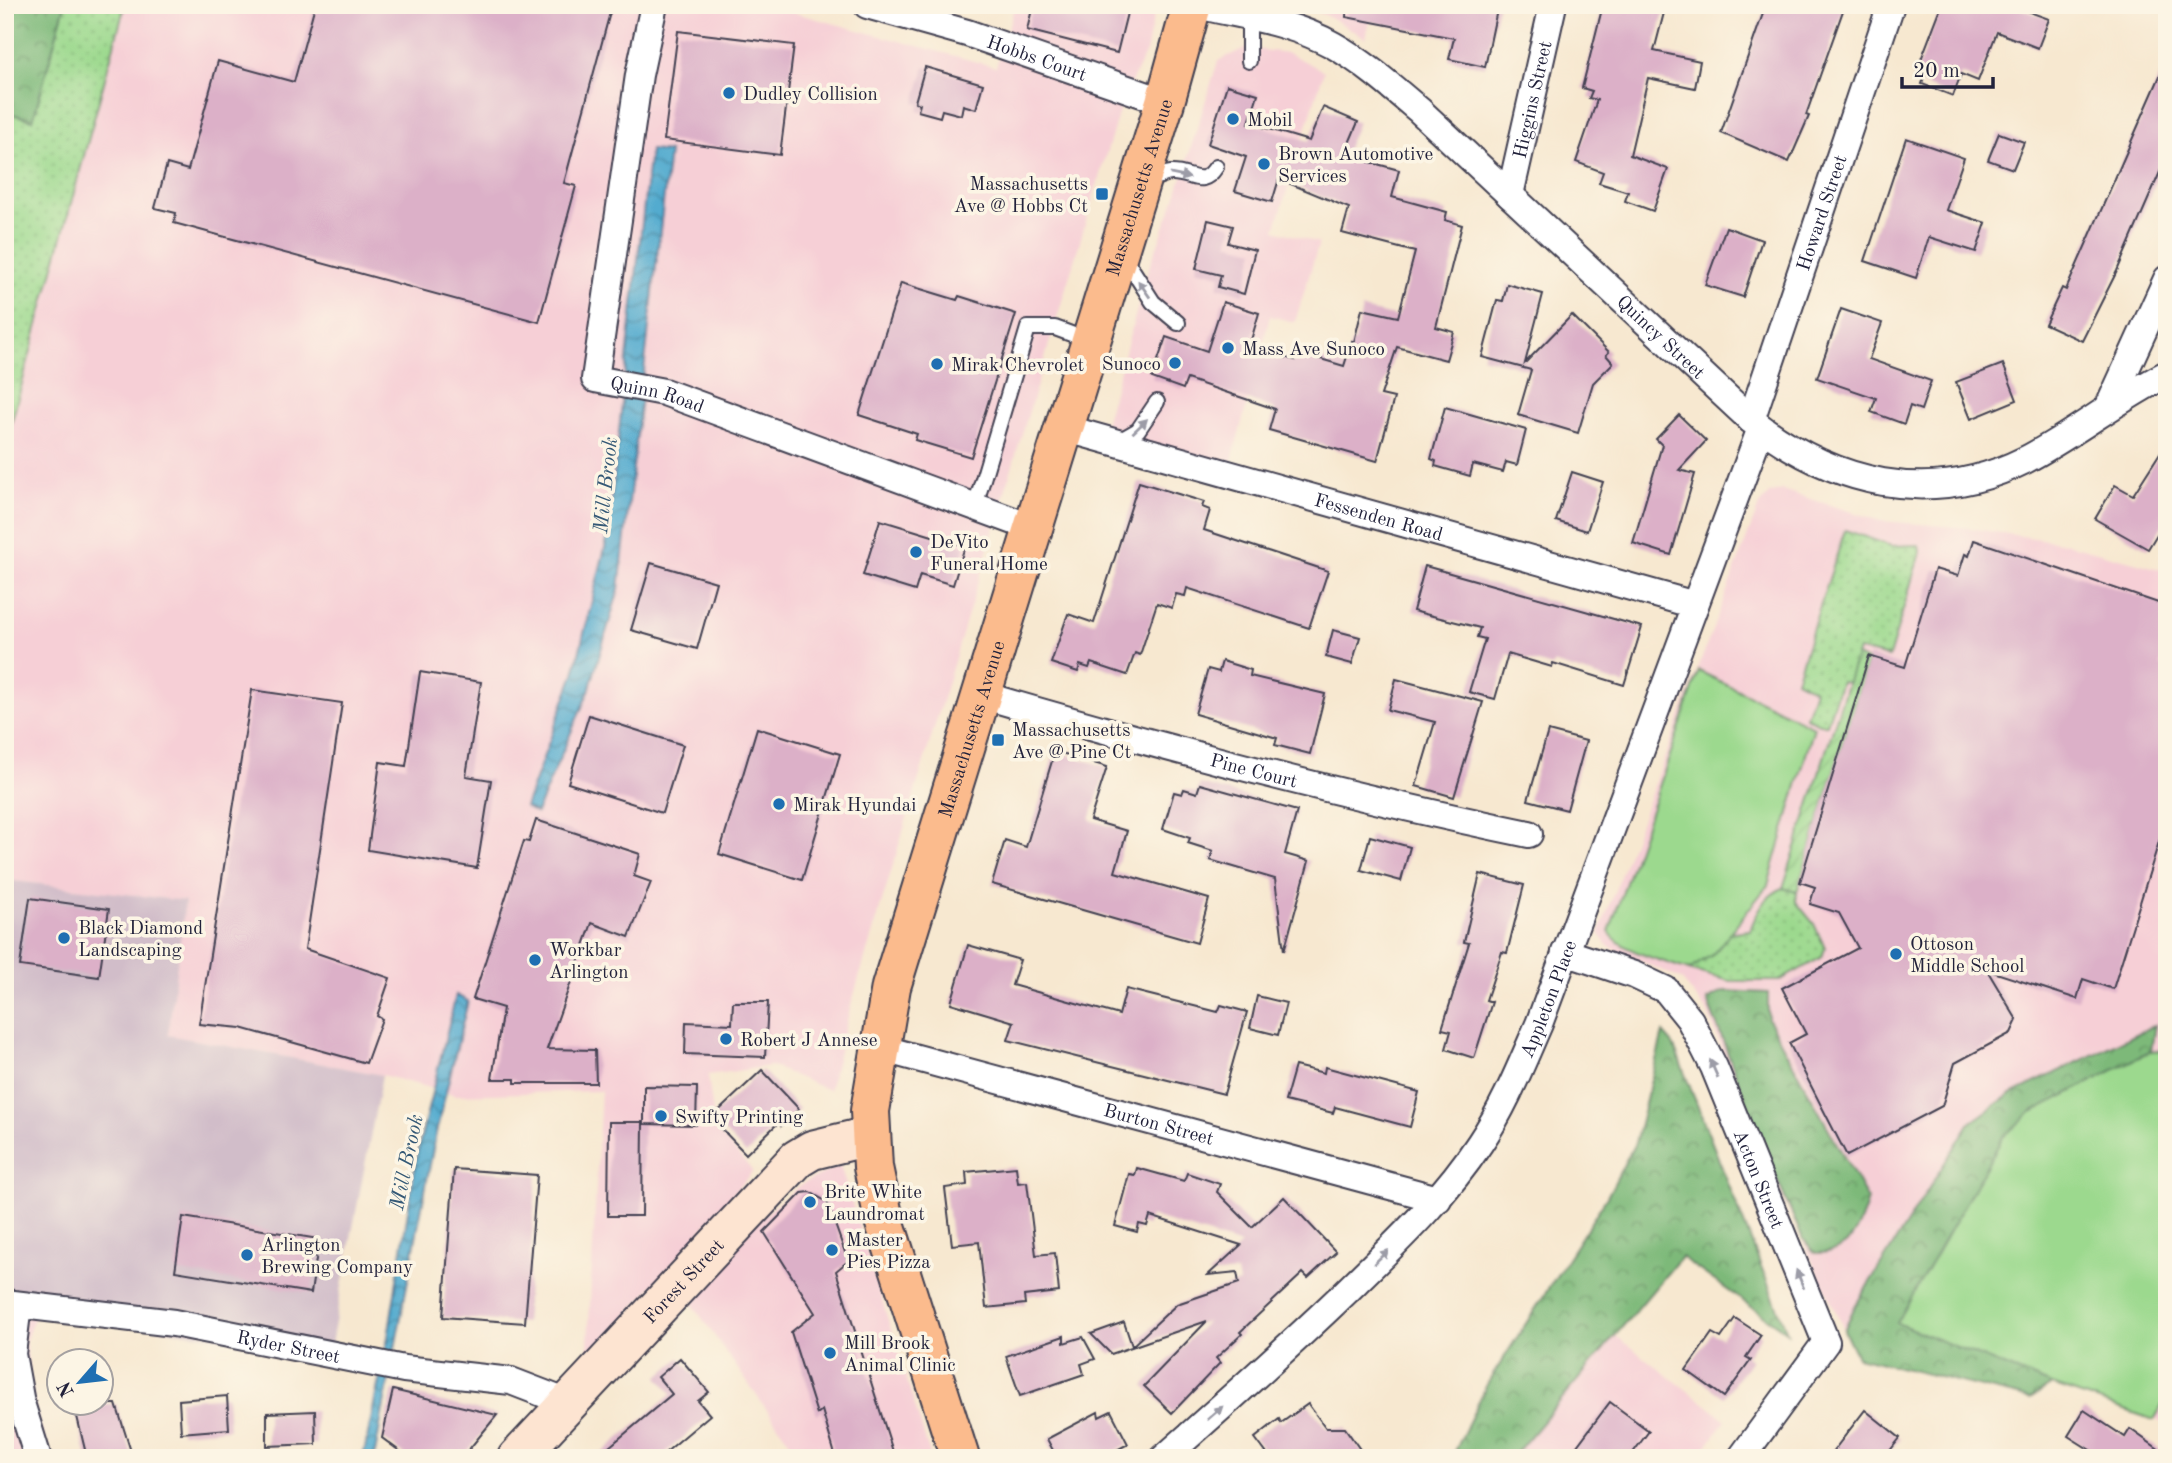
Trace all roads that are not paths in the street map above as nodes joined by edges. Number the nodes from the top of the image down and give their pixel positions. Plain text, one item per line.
1 (654, 5) edge
2 (867, 5) edge
3 (1195, 5) edge
4 (1553, 5) edge
5 (1891, 5) edge
6 (1249, 17) junction
7 (1249, 61) dead end
8 (1165, 102) junction
9 (1216, 167) dead end
10 (1140, 184) junction
11 (1510, 195) junction
12 (1120, 249) junction
13 (2167, 279) edge
14 (1178, 323) dead end
15 (1091, 341) junction
16 (2167, 374) edge
17 (1157, 402) dead end
18 (2109, 406) junction
19 (1756, 424) junction
20 (1064, 428) junction
21 (1116, 443) junction
22 (975, 506) junction
23 (1033, 528) junction
24 (1695, 605) junction
25 (982, 695) junction
26 (1530, 834) dead end
27 (1565, 952) junction
28 (880, 1048) junction
29 (869, 1136) junction
30 (1438, 1199) junction
31 (12, 1304) edge
32 (568, 1403) junction
33 (526, 1454) edge
34 (38, 1458) edge
35 (960, 1458) edge
36 (1164, 1458) edge
37 (1741, 1458) edge

1 - 22 street, Quinn Road
2 - 8 street, Hobbs Court
3 - 6 street, Quincy Street
3 - 8 main road, Massachusetts Avenue
4 - 11 street, Higgins Street
5 - 19 street, Howard Street
6 - 7 lane
6 - 11 street, Quincy Street
8 - 10 main road, Massachusetts Avenue
10 -> 9 lane
10 - 12 main road, Massachusetts Avenue
11 - 19 street, Quincy Street
14 -> 12 lane
12 - 15 main road, Massachusetts Avenue
13 - 18 street
15 - 20 main road, Massachusetts Avenue
15 - 22 lane
16 - 18 street, Quincy Street
21 -> 17 lane
18 - 19 street, Quincy Street
19 - 24 street, Appleton Place
20 - 21 street, Fessenden Road
20 - 23 main road, Massachusetts Avenue
21 - 24 street, Fessenden Road
22 - 23 street, Quinn Road
23 - 25 main road, Massachusetts Avenue
24 - 27 street, Appleton Place
25 - 26 street, Pine Court
25 - 28 main road, Massachusetts Avenue
27 - 30 street, Appleton Place
37 -> 27 street, Acton Street
28 - 29 main road, Massachusetts Avenue
28 - 30 street, Burton Street
29 - 32 street, Forest Street
29 - 35 main road, Massachusetts Avenue
36 -> 30 street, Appleton Place
31 - 32 street, Ryder Street
31 - 34 street
32 - 33 street, Forest Street

